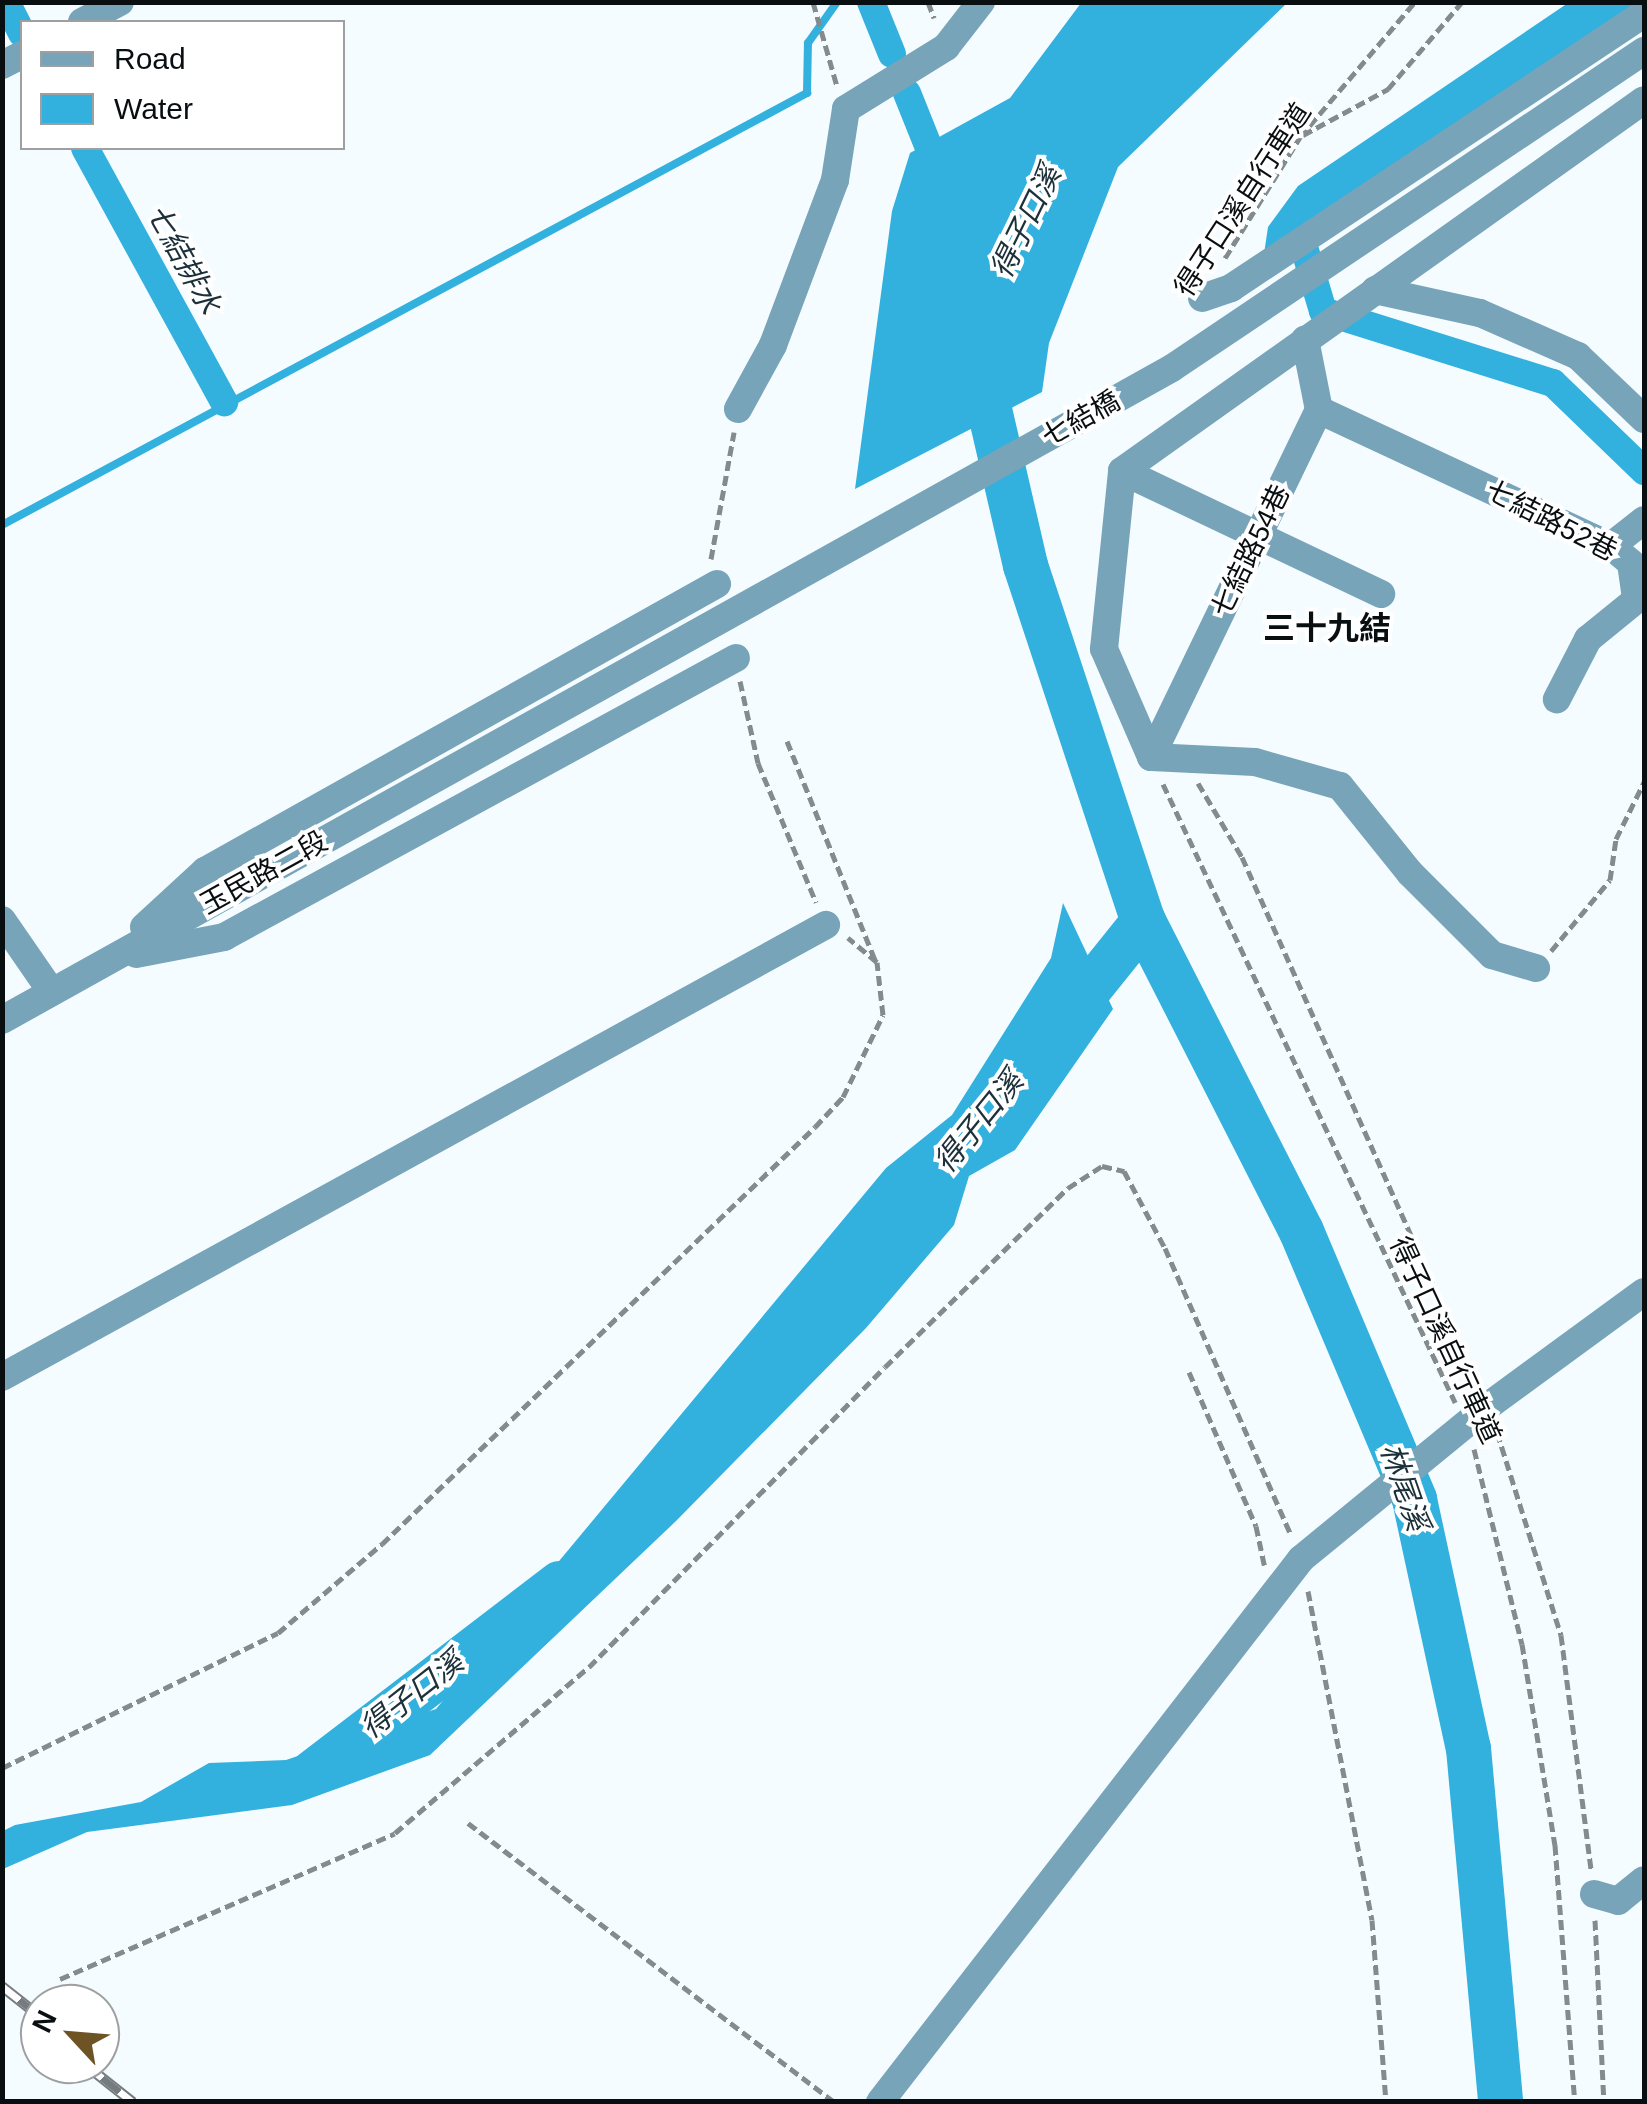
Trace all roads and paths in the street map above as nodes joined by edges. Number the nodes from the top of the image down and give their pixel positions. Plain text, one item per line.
1 (120, 2) edge
2 (813, 2) edge
3 (981, 2) edge
4 (1415, 2) edge
5 (1462, 2) edge
6 (1644, 14) edge
7 (86, 20) edge
8 (1644, 51) edge
9 (1644, 100) edge
10 (846, 109) junction
11 (1300, 137) junction
12 (1375, 290) junction
13 (1202, 298) joint
14 (1305, 339) junction
15 (738, 409) dead end
16 (1319, 410) junction
17 (1644, 420) edge
18 (1122, 471) junction
19 (1643, 522) edge
20 (1259, 538) junction
21 (1611, 546) junction
22 (717, 584) dead end
23 (1381, 594) dead end
24 (736, 658) dead end
25 (1556, 699) dead end
26 (525, 726) joint
27 (787, 741) dead end
28 (1151, 757) junction
29 (1188, 762) junction
30 (1644, 782) edge
31 (2, 920) edge
32 (826, 925) joint
33 (110, 959) junction
34 (876, 962) junction
35 (1536, 968) joint
36 (51, 992) junction
37 (2, 1020) edge
38 (1644, 1292) edge
39 (1189, 1372) dead end
40 (2, 1376) edge
41 (1477, 1415) junction
42 (1301, 1559) junction
43 (1254, 1578) dead end
44 (2, 1768) edge
45 (468, 1823) dead end
46 (1644, 1880) edge
47 (1594, 1894) junction
48 (60, 1979) dead end
49 (834, 2102) edge
50 (880, 2102) edge
51 (1386, 2102) edge
52 (1575, 2102) edge
53 (1604, 2102) edge

1 - 7 street
2 - 10 path
3 - 10 street
4 - 11 path, 得子口溪自行車道
5 - 11 path
6 - 13 street
8 - 26 street, 七結橋
9 - 12 street
10 - 15 street
11 - 13 path, 得子口溪自行車道
12 - 14 street
12 - 17 street
14 - 16 street
14 - 18 street
16 - 20 street, 七結路54巷
16 - 21 street, 七結路52巷
18 - 20 street
18 - 28 street
19 - 21 street
20 - 23 street
20 - 28 street, 七結路54巷
21 - 25 street, 七結路52巷
22 - 33 street
24 - 33 street
26 - 33 street, 玉民路二段
27 - 34 path
28 - 29 street
28 - 41 path, 得子口溪自行車道
29 - 35 street
29 - 41 path
30 - 35 path
31 - 36 street
32 - 34 path
32 - 40 street
33 - 36 street, 玉民路二段
34 - 44 path
36 - 37 street, 玉民路二段
38 - 41 street
39 - 43 path
41 - 42 street
41 - 47 path
41 - 52 path, 得子口溪自行車道
42 - 48 path
42 - 50 street
42 - 51 path
45 - 49 path
46 - 47 street
47 - 53 path

